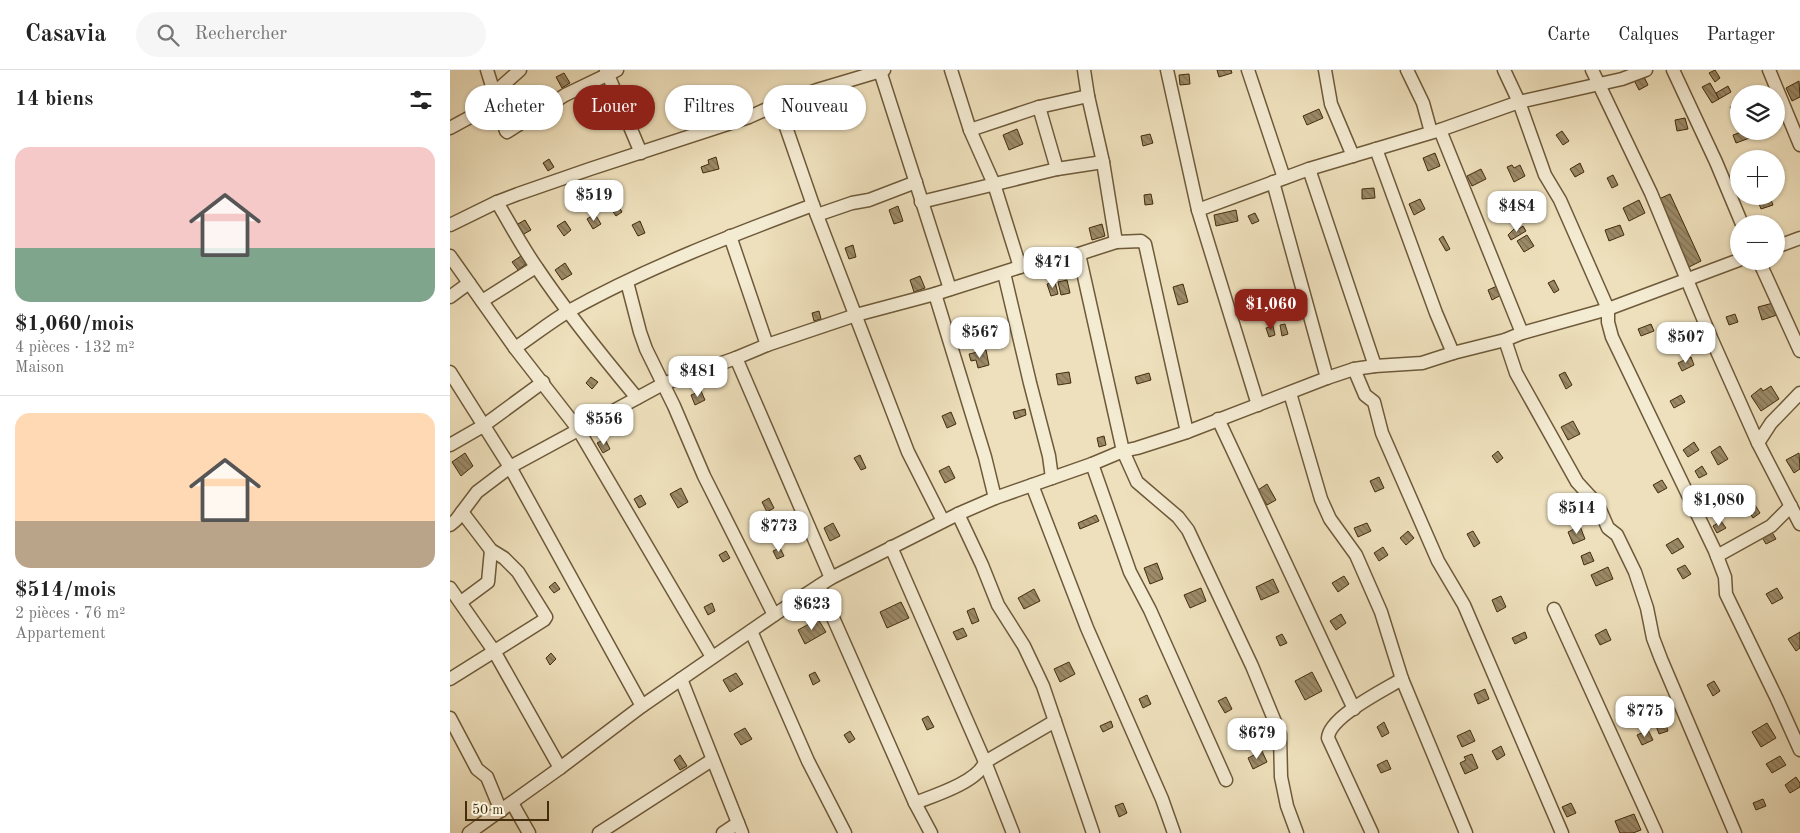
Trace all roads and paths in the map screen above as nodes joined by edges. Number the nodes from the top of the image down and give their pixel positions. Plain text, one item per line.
1 (487, 70) edge
2 (520, 70) edge
3 (951, 70) edge
4 (1084, 70) edge
5 (1166, 70) edge
6 (1248, 70) edge
7 (1325, 70) edge
8 (1407, 70) edge
9 (1504, 70) edge
10 (1592, 70) edge
11 (1646, 70) edge
12 (1673, 70) edge
13 (1769, 70) edge
14 (610, 71) edge
15 (882, 71) edge
16 (1599, 84) junction
17 (492, 85) edge
18 (503, 85) edge
19 (834, 85) edge
20 (563, 96) edge
21 (1088, 96) junction
22 (1519, 102) junction
23 (1039, 107) junction
24 (763, 111) edge
25 (465, 120) edge
26 (450, 128) edge
27 (787, 130) edge
28 (970, 130) junction
29 (1436, 131) junction
30 (1800, 145) edge
31 (1376, 149) junction
32 (641, 153) junction
33 (1353, 156) junction
34 (1103, 162) junction
35 (1309, 169) junction
36 (1057, 170) junction
37 (1278, 180) junction
38 (916, 182) junction
39 (994, 184) junction
40 (497, 202) junction
41 (921, 202) junction
42 (815, 210) junction
43 (1198, 210) junction
44 (1738, 215) edge
45 (450, 226) edge
46 (730, 236) junction
47 (1800, 238) edge
48 (1116, 242) junction
49 (1785, 244) edge
50 (1079, 254) junction
51 (450, 256) edge
52 (1730, 263) edge
53 (536, 267) junction
54 (1020, 267) junction
55 (1763, 270) edge
56 (1004, 273) junction
57 (1687, 279) junction
58 (627, 282) junction
59 (469, 283) junction
60 (950, 288) junction
61 (935, 294) junction
62 (450, 297) edge
63 (482, 301) junction
64 (1608, 310) junction
65 (568, 312) junction
66 (856, 314) junction
67 (1522, 333) junction
68 (1505, 340) junction
69 (767, 345) junction
70 (515, 348) junction
71 (1800, 351) edge
72 (1453, 353) junction
73 (736, 358) junction
74 (1374, 366) junction
75 (1354, 369) junction
76 (450, 372) edge
77 (1327, 378) junction
78 (543, 382) junction
79 (663, 384) junction
80 (461, 388) junction
81 (1290, 393) junction
82 (1800, 393) edge
83 (450, 395) edge
84 (638, 398) junction
85 (1258, 405) junction
86 (1218, 419) junction
87 (483, 426) junction
88 (578, 429) junction
89 (1187, 432) junction
90 (1758, 443) junction
91 (450, 445) edge
92 (1123, 451) junction
93 (1092, 464) junction
94 (510, 467) junction
95 (1052, 478) junction
96 (1032, 485) junction
97 (995, 498) junction
98 (1791, 506) junction
99 (462, 512) junction
100 (958, 514) junction
101 (943, 521) junction
102 (1800, 524) edge
103 (450, 525) edge
104 (891, 547) junction
105 (491, 550) junction
106 (1717, 556) junction
107 (831, 578) junction
108 (818, 586) junction
109 (454, 595) edge
110 (1554, 609) dead end
111 (774, 615) junction
112 (751, 631) junction
113 (494, 651) junction
114 (712, 657) junction
115 (450, 679) edge
116 (681, 679) junction
117 (1402, 679) junction
118 (642, 706) junction
119 (1354, 709) junction
120 (450, 718) edge
121 (1055, 722) junction
122 (1800, 750) edge
123 (712, 760) junction
124 (985, 762) junction
125 (560, 768) junction
126 (1226, 780) dead end
127 (915, 803) junction
128 (506, 807) junction
129 (740, 828) edge
130 (469, 833) edge
131 (529, 833) edge
132 (599, 833) edge
133 (723, 833) edge
134 (845, 833) edge
135 (931, 833) edge
136 (1013, 833) edge
137 (1093, 833) edge
138 (1174, 833) edge
139 (1297, 833) edge
140 (1372, 833) edge
141 (1466, 833) edge
142 (1562, 833) edge
143 (1656, 833) edge
144 (1735, 833) edge

1 - 17 street
2 - 18 street
3 - 28 street
4 - 21 street
5 - 43 street
6 - 37 street
7 - 33 street
8 - 29 street
9 - 22 street
10 - 16 street
11 - 16 street
12 - 44 street
13 - 30 street
14 - 20 street
14 - 32 street
15 - 19 street
15 - 38 street
16 - 22 street
16 - 57 street
21 - 23 street
21 - 34 street
22 - 29 street
22 - 64 street
23 - 28 street
23 - 36 street
24 - 32 street
25 - 26 street
27 - 42 street
28 - 39 street
29 - 31 street
29 - 67 street
31 - 33 street
31 - 72 street
32 - 40 street
33 - 35 street
34 - 36 street
34 - 48 street
35 - 37 street
35 - 74 street
36 - 39 street
37 - 43 street
37 - 77 street
38 - 41 street
38 - 42 street
39 - 41 street
39 - 54 street
40 - 45 street
40 - 53 street
41 - 60 street
42 - 46 street
42 - 66 street
43 - 85 street
46 - 58 street
46 - 69 street
47 - 49 street
48 - 50 street
48 - 89 street
50 - 54 street
50 - 92 street
51 - 59 street
52 - 57 street
53 - 63 street
53 - 65 street
54 - 56 street
55 - 71 street
56 - 60 street
56 - 95 street
57 - 64 street
57 - 90 street
58 - 65 street
58 - 79 street
59 - 62 street
59 - 63 street
60 - 61 street
61 - 66 street
61 - 97 street
63 - 70 street
64 - 67 street
64 - 106 street
65 - 70 street
65 - 84 street
66 - 69 street
66 - 101 street
67 - 68 street
68 - 72 street
68 - 144 street
69 - 73 street
70 - 78 street
72 - 74 street
73 - 79 street
73 - 107 street
74 - 75 street
75 - 77 street
75 - 142 street
76 - 80 street
77 - 81 street
78 - 87 street
78 - 88 street
79 - 84 street
79 - 111 street
80 - 83 street
80 - 87 street
81 - 85 street
81 - 117 street
82 - 90 street
84 - 88 street
85 - 86 street
86 - 89 street
86 - 119 street
87 - 91 street
87 - 94 street
88 - 94 street
88 - 114 street
89 - 92 street
90 - 98 street
92 - 93 street
92 - 139 street
93 - 95 street
93 - 126 street
94 - 99 street
94 - 118 street
95 - 96 street
96 - 97 street
96 - 138 street
97 - 100 street
98 - 102 street
98 - 106 street
99 - 103 street
99 - 105 street
100 - 101 street
100 - 121 street
101 - 104 street
104 - 107 street
104 - 124 street
105 - 109 street
105 - 113 street
106 - 122 street
107 - 108 street
108 - 111 street
108 - 127 street
109 - 113 street
110 - 143 street
111 - 112 street
112 - 114 street
112 - 134 street
113 - 115 street
113 - 125 street
114 - 116 street
116 - 118 street
116 - 123 street
117 - 119 street
117 - 141 street
118 - 125 street
119 - 140 street
120 - 128 street
121 - 124 street
121 - 137 street
123 - 129 street
123 - 132 street
124 - 127 street
124 - 136 street
125 - 128 street
127 - 135 street
128 - 130 street
128 - 131 street
129 - 133 street

